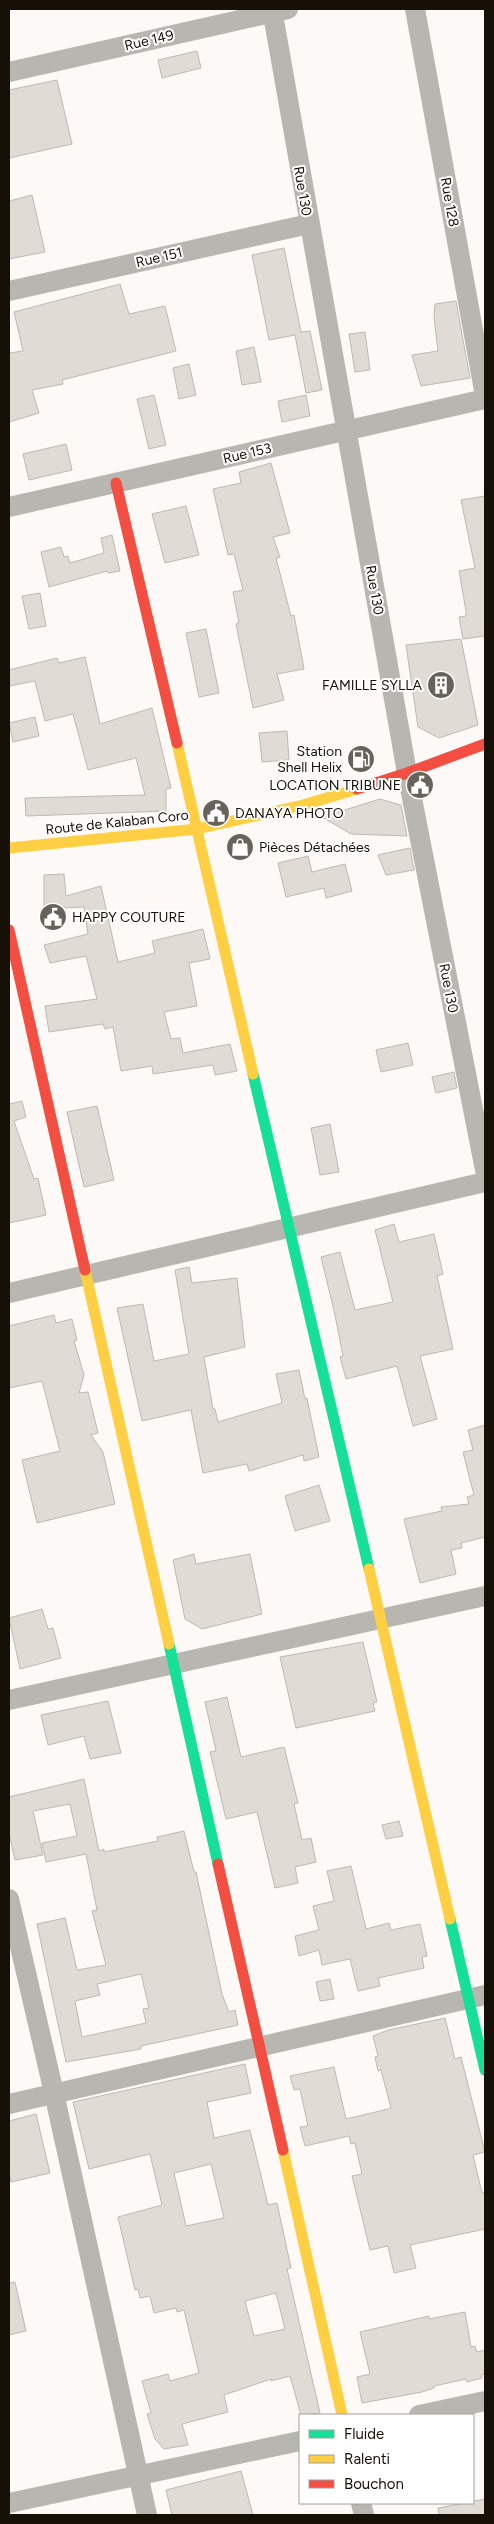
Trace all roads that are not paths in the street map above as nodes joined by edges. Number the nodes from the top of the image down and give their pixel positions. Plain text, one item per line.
1 (415, 9) edge
2 (277, 10) edge
3 (9, 72) edge
4 (309, 224) junction
5 (9, 291) edge
6 (485, 396) edge
7 (485, 399) edge
8 (345, 431) junction
9 (116, 483) junction
10 (9, 507) edge
11 (485, 744) edge
12 (407, 773) junction
13 (197, 829) junction
14 (9, 848) edge
15 (9, 930) edge
16 (485, 1170) edge
17 (485, 1182) edge
18 (289, 1228) junction
19 (86, 1275) junction
20 (9, 1293) edge
21 (485, 1596) edge
22 (380, 1619) junction
23 (173, 1664) junction
24 (9, 1700) edge
25 (9, 1899) edge
26 (477, 1997) edge
27 (259, 2047) junction
28 (485, 2070) edge
29 (54, 2093) junction
30 (9, 2104) edge
31 (485, 2401) edge
32 (342, 2414) edge
33 (424, 2414) edge
34 (299, 2441) edge
35 (138, 2475) junction
36 (9, 2503) edge
37 (147, 2515) edge

1 - 6 street, Rue 128
2 - 3 street, Rue 149
2 - 4 street, Rue 130
4 - 5 street, Rue 151
4 - 8 street, Rue 130
7 - 8 street, Rue 153
8 - 9 street, Rue 153
8 - 12 street, Rue 130
9 - 10 street, Rue 153
9 - 13 street
11 - 12 street, Route de Kalaban Coro
12 - 13 street, Route de Kalaban Coro
12 - 16 street, Rue 130
13 - 14 street, Route de Kalaban Coro
13 - 18 street
15 - 19 street
17 - 18 street
18 - 19 street
18 - 22 street
19 - 20 street
19 - 23 street
21 - 22 street
22 - 23 street
22 - 26 street
23 - 24 street
23 - 27 street
25 - 29 street
26 - 27 street
26 - 28 street
27 - 29 street
27 - 32 street
29 - 30 street
29 - 35 street
31 - 33 street
34 - 35 street
35 - 36 street
35 - 37 street

